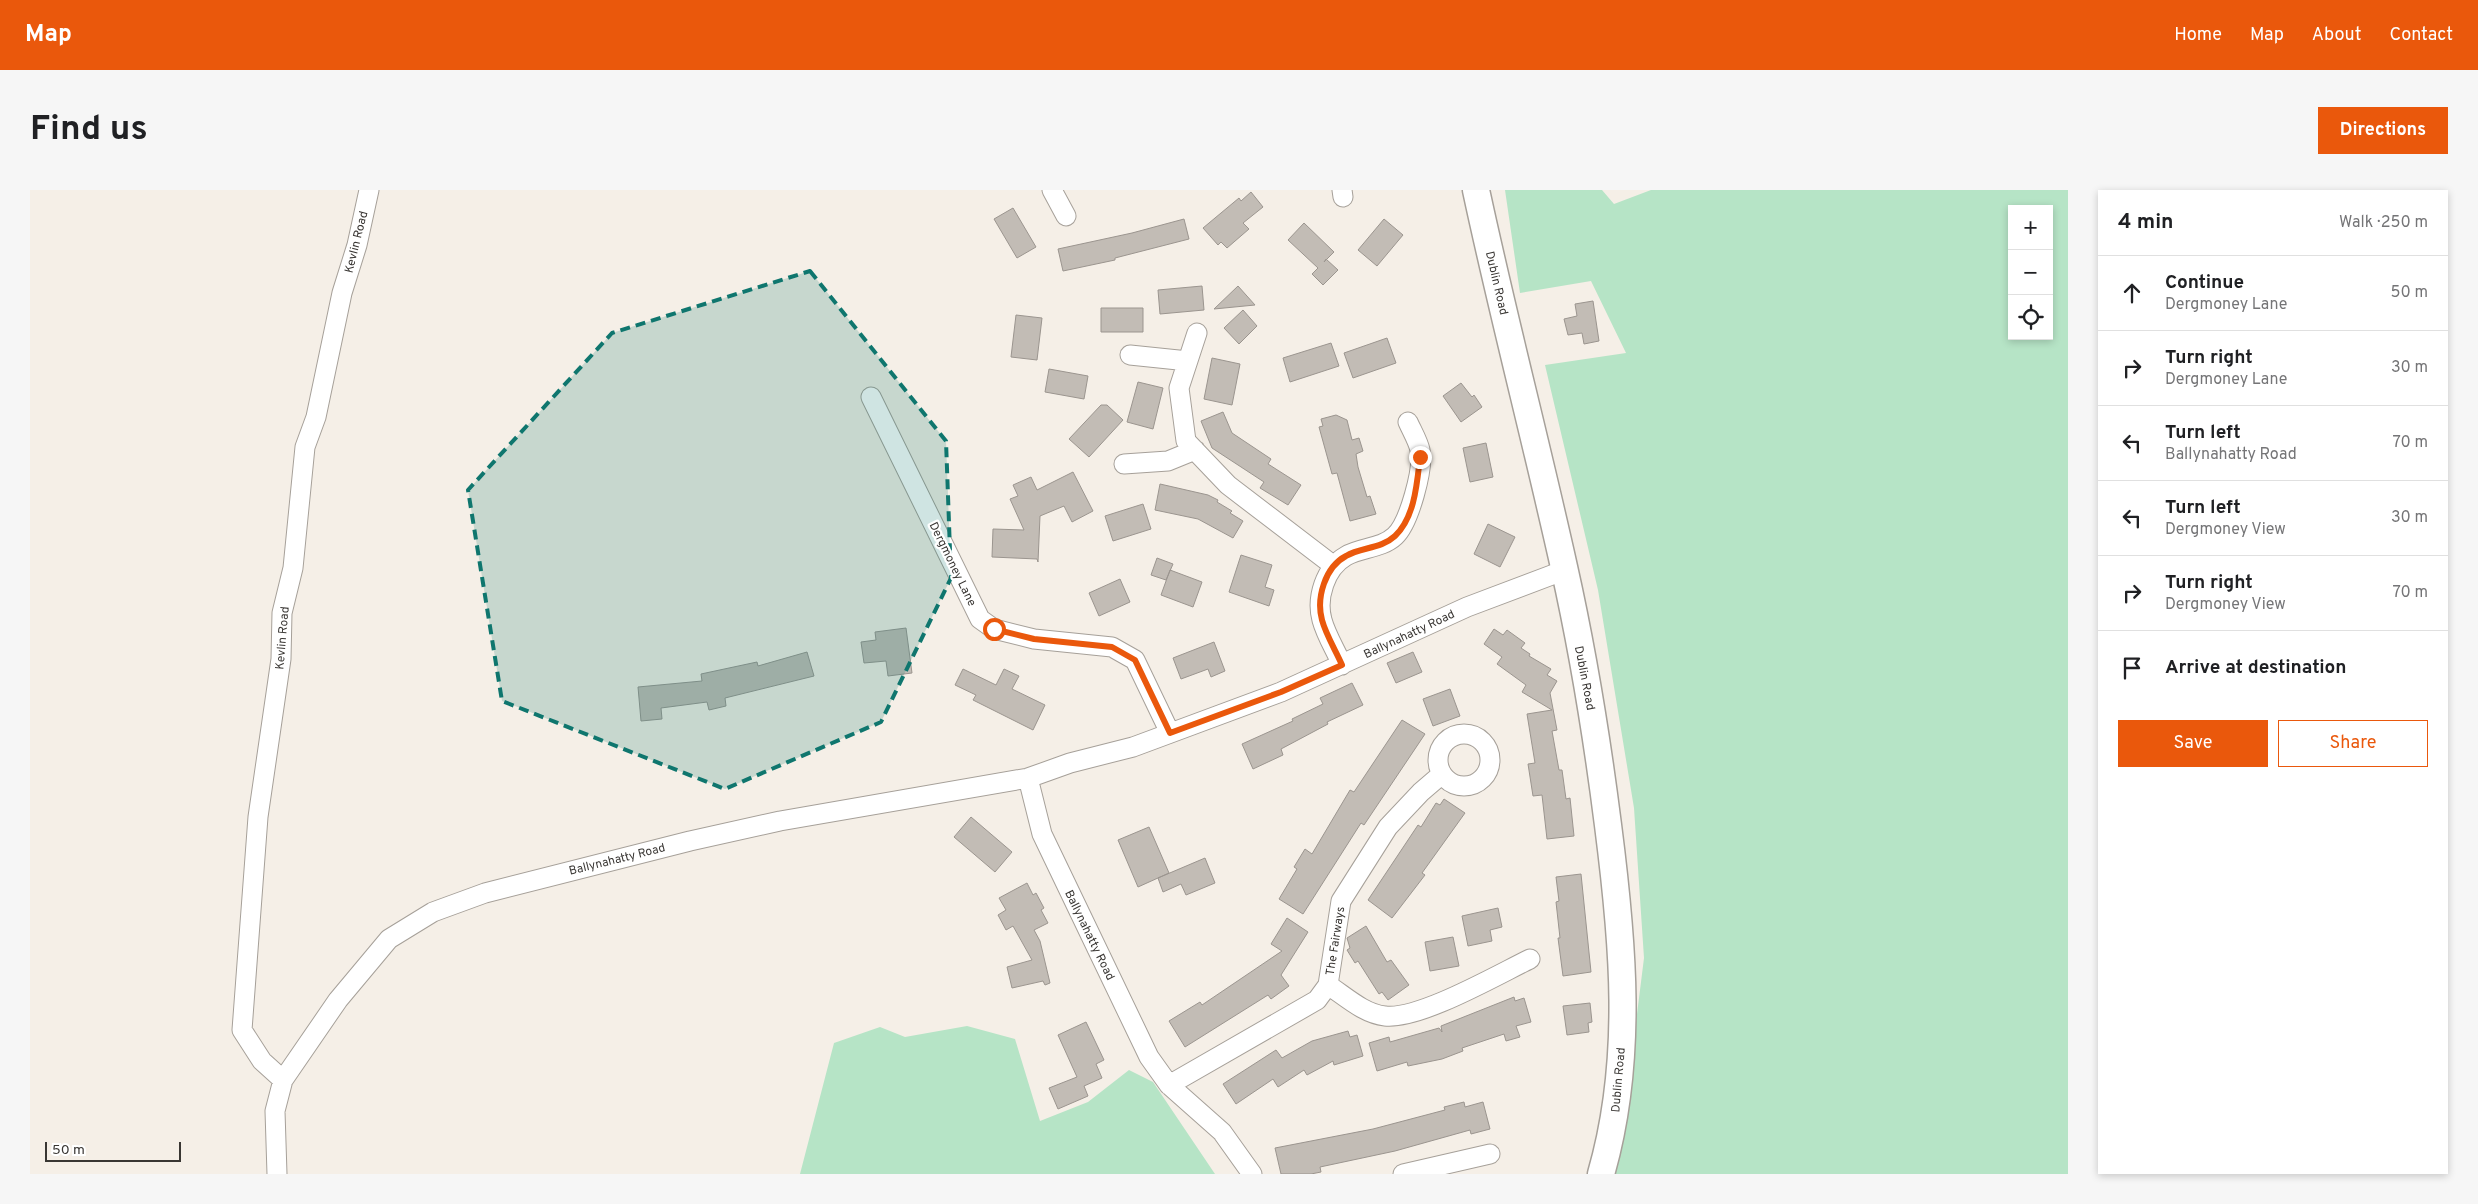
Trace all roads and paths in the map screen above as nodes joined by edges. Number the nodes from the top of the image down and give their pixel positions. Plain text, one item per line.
1 (369, 190) edge
2 (1052, 190) edge
3 (1476, 190) edge
4 (1066, 216) dead end
5 (1196, 333) dead end
6 (1130, 356) dead end
7 (1188, 361) junction
8 (871, 397) dead end
9 (1408, 422) dead end
10 (1195, 450) junction
11 (1124, 464) dead end
12 (1334, 566) junction
13 (1565, 570) junction
14 (1342, 665) junction
15 (1170, 733) junction
16 (1442, 774) dead end
17 (1028, 778) junction
18 (1530, 959) dead end
19 (1328, 985) junction
20 (283, 1080) junction
21 (1169, 1085) junction
22 (1490, 1154) dead end
23 (277, 1174) edge
24 (1252, 1174) edge
25 (1403, 1174) edge
26 (1601, 1174) edge

1 - 20 street, Kevlin Road
2 - 4 street
3 - 13 street, Dublin Road
5 - 7 street
6 - 7 street
7 - 10 street
8 - 15 street, Dergmoney Lane
9 - 12 street
10 - 11 street
10 - 12 street
12 - 14 street
13 - 14 street, Ballynahatty Road
13 - 26 street, Dublin Road
14 - 15 street, Ballynahatty Road
15 - 17 street, Ballynahatty Road
16 - 19 street, The Fairways
17 - 20 street, Ballynahatty Road
17 - 21 street, Ballynahatty Road
18 - 19 street
19 - 21 street, The Fairways
20 - 23 street
21 - 24 street, Ballynahatty Road
22 - 25 street

